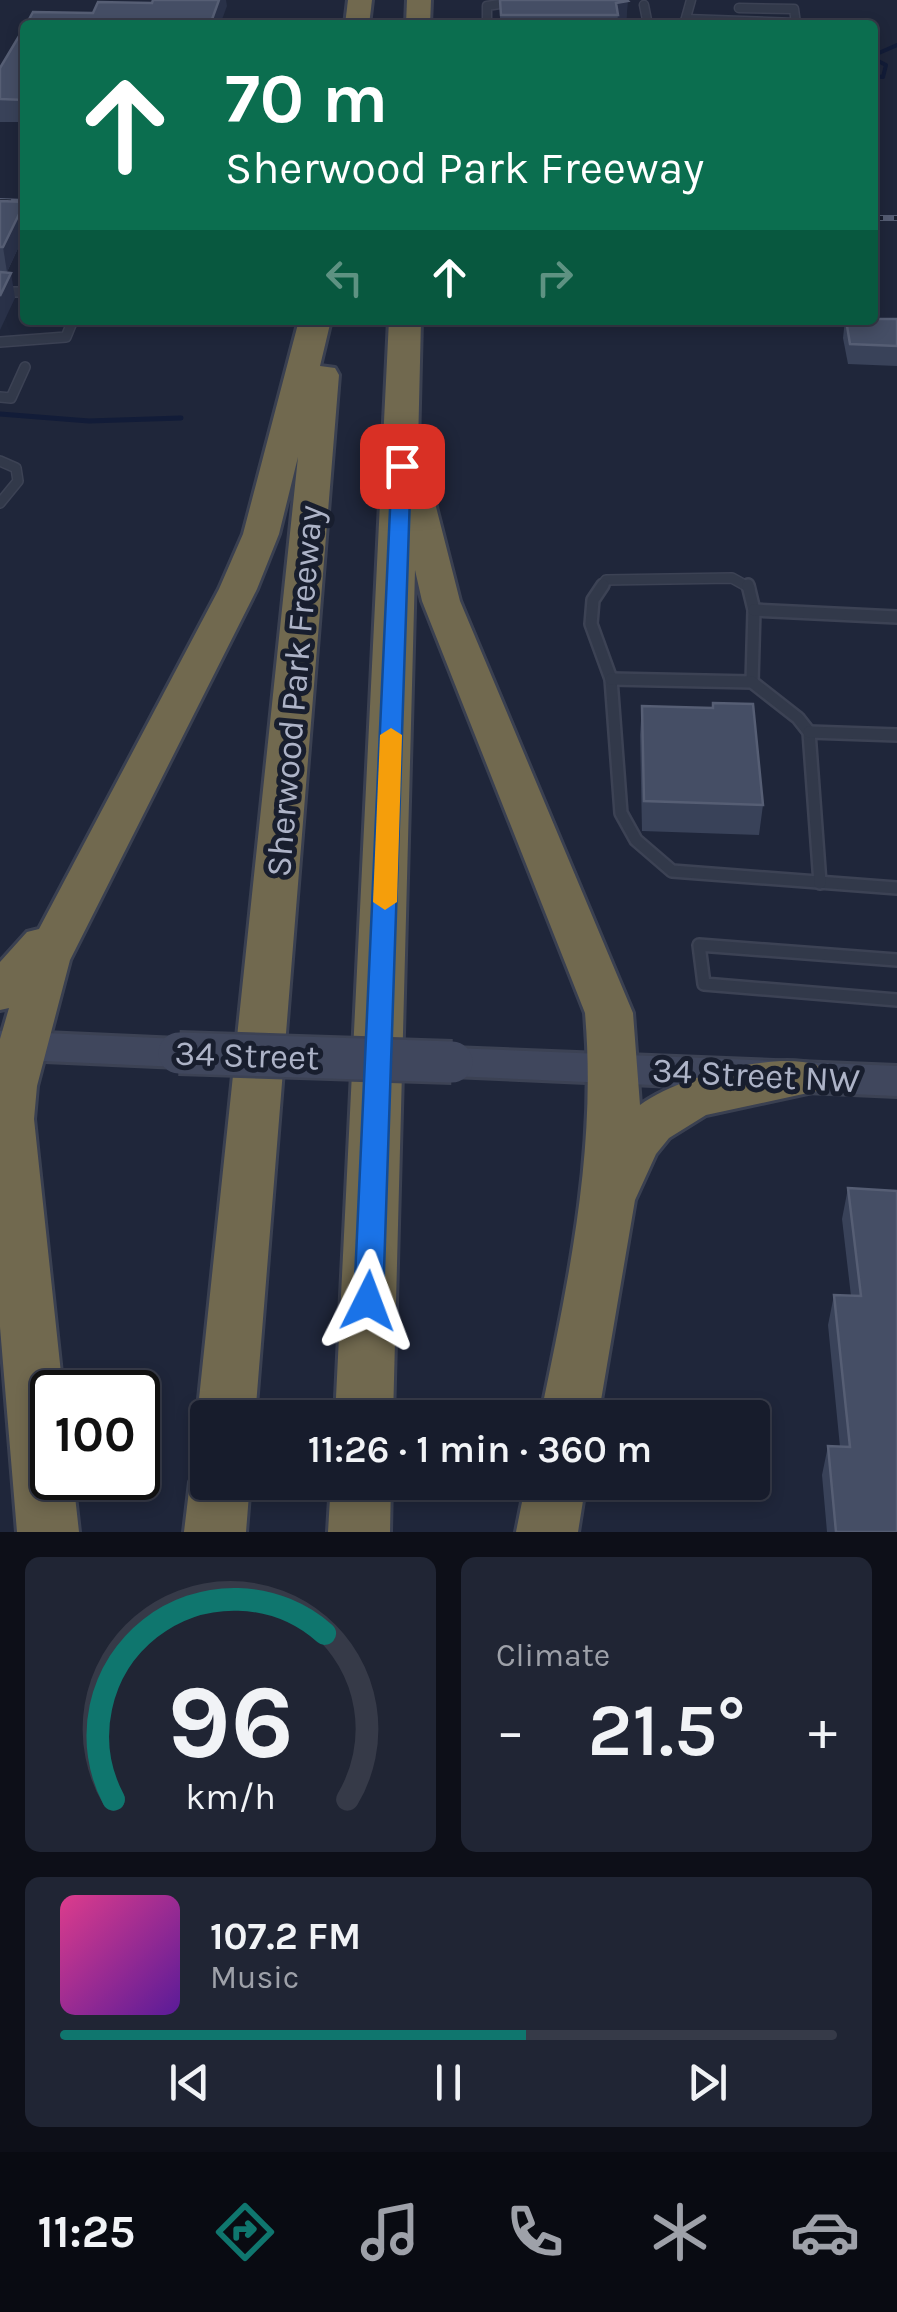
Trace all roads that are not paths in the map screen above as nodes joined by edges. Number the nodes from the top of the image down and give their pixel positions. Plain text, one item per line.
1 (516, 2) edge
2 (644, 5) dead end
3 (740, 8) dead end
4 (487, 20) edge
5 (647, 20) edge
6 (793, 20) edge
7 (70, 325) edge
8 (314, 325) edge
9 (328, 325) edge
10 (406, 325) edge
11 (0, 342) edge
12 (26, 367) dead end
13 (0, 398) edge
14 (403, 428) junction
15 (0, 461) edge
16 (0, 503) edge
17 (754, 610) junction
18 (897, 616) edge
19 (611, 679) junction
20 (752, 682) junction
21 (808, 732) junction
22 (897, 735) edge
23 (820, 882) junction
24 (897, 888) edge
25 (66, 916) junction
26 (897, 960) edge
27 (0, 993) edge
28 (897, 1000) edge
29 (10, 1046) edge
30 (614, 1069) junction
31 (799, 1078) junction
32 (897, 1081) edge
33 (612, 1198) junction
34 (228, 1400) edge
35 (365, 1400) edge
36 (573, 1400) edge
37 (218, 1500) edge
38 (360, 1500) edge
39 (552, 1500) edge
40 (48, 1532) edge
41 (215, 1532) edge
42 (359, 1532) edge
43 (546, 1532) edge

1 - 4 lane
2 - 5 lane
3 - 6 lane
7 - 11 lane
8 - 25 highway
9 - 34 highway, Sherwood Park Freeway
10 - 14 highway
12 - 13 lane
14 - 30 highway
14 - 35 highway
15 - 16 lane
17 - 18 lane
17 - 19 lane
17 - 20 lane
19 - 20 lane
19 - 23 lane
20 - 21 lane
21 - 22 lane
21 - 23 lane
23 - 24 lane
25 - 27 highway
25 - 29 highway
26 - 28 lane
29 - 30 main road, 34 Street, bridge
29 - 40 highway
30 - 31 main road, 34 Street NW
30 - 33 highway
31 - 32 main road, 34 Street NW
31 - 33 highway
33 - 36 highway
37 - 41 highway
38 - 42 highway
39 - 43 highway

